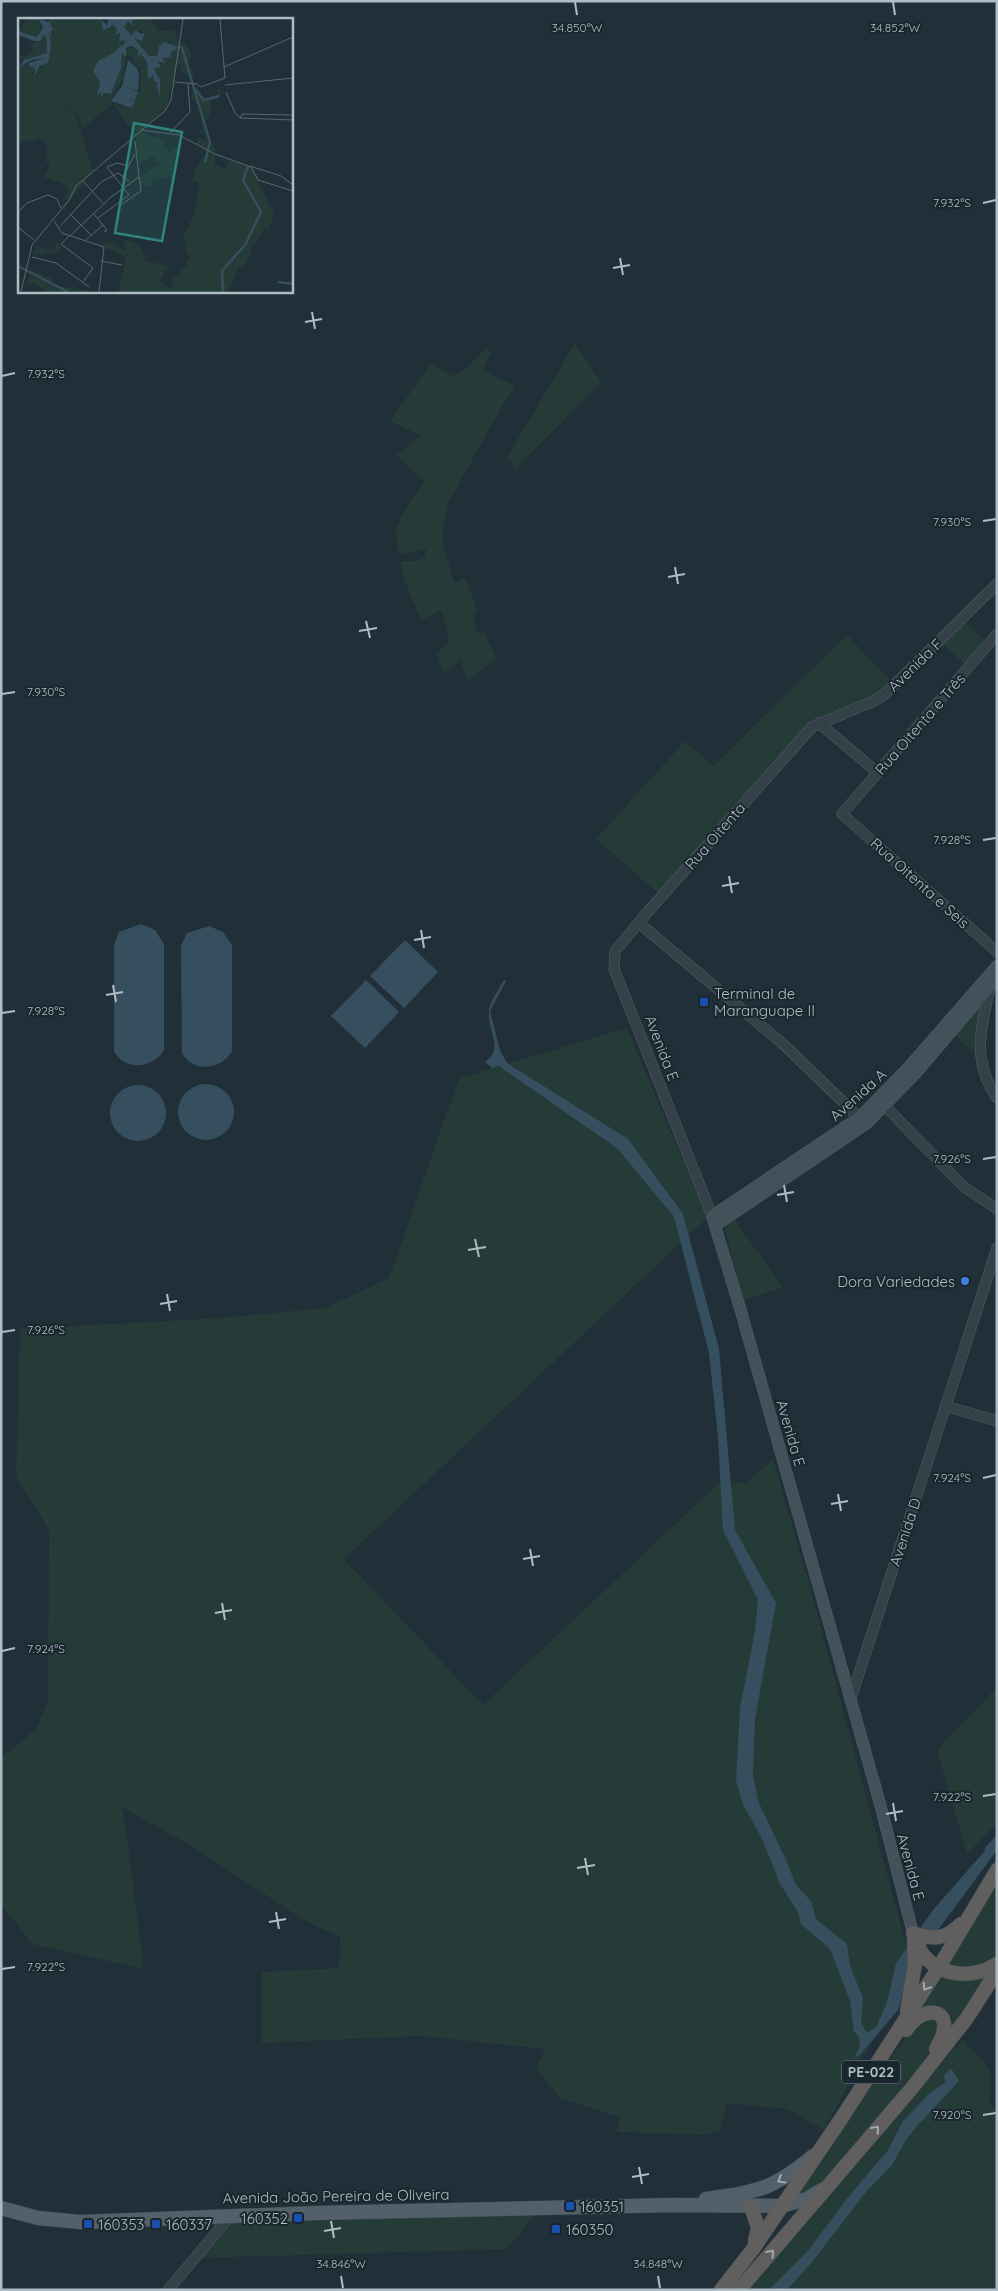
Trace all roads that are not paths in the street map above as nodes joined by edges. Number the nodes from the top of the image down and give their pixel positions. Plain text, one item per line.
1 (997, 584) edge
2 (997, 634) edge
3 (818, 723) junction
4 (878, 773) junction
5 (842, 814) joint
6 (639, 922) junction
7 (615, 951) joint
8 (997, 952) edge
9 (997, 966) edge
10 (993, 982) edge
11 (997, 1098) edge
12 (885, 1106) junction
13 (863, 1120) junction
14 (997, 1209) edge
15 (714, 1221) junction
16 (997, 1248) edge
17 (946, 1406) junction
18 (997, 1421) edge
19 (850, 1702) junction
20 (997, 1870) edge
21 (969, 1917) junction
22 (913, 1933) junction
23 (919, 1958) junction
24 (997, 1964) edge
25 (939, 1967) junction
26 (997, 1971) edge
27 (905, 2020) junction
28 (912, 2088) junction
29 (843, 2116) junction
30 (820, 2151) junction
31 (824, 2188) junction
32 (673, 2205) junction
33 (751, 2206) junction
34 (781, 2206) junction
35 (1, 2208) edge
36 (231, 2215) junction
37 (753, 2249) junction
38 (168, 2290) edge
39 (721, 2290) edge
40 (739, 2290) edge

1 - 3 street, Avenida F
2 - 4 street, Rua Oitenta e Três
3 - 4 street
3 - 6 street, Rua Oitenta
4 - 5 street, Rua Oitenta e Três
5 - 8 street, Rua Oitenta e Seis
6 - 7 street, Rua Oitenta
6 - 13 street
7 - 15 street, Avenida E
9 - 13 main road, Avenida A
10 - 11 street
10 - 12 main road, Avenida A
12 - 13 main road, Avenida A
12 - 14 street
13 - 15 main road, Avenida A
15 - 19 main road, Avenida E
16 - 17 street, Avenida D
17 - 18 street
17 - 19 street, Avenida D
19 - 22 main road, Avenida E
20 - 21 highway, PE-022
21 - 22 highway
21 - 25 highway, PE-022
22 - 23 highway
23 - 25 highway
23 - 27 highway
24 - 25 highway
25 -> 27 highway, PE-022
26 - 28 highway, PE-022
27 - 29 highway, PE-022
28 - 29 highway
31 -> 28 highway, PE-022
29 - 30 highway, PE-022
30 -> 32 main road, Avenida João Pereira de Oliveira
30 - 34 highway, PE-022
31 - 34 main road, Avenida João Pereira de Oliveira
40 -> 31 highway, PE-022
32 - 33 main road, Avenida João Pereira de Oliveira
32 - 36 main road, Avenida João Pereira de Oliveira
33 - 34 main road, Avenida João Pereira de Oliveira
33 - 37 highway
34 - 37 highway, PE-022
35 - 36 main road, Avenida João Pereira de Oliveira
36 - 38 street
37 - 39 highway, PE-022

